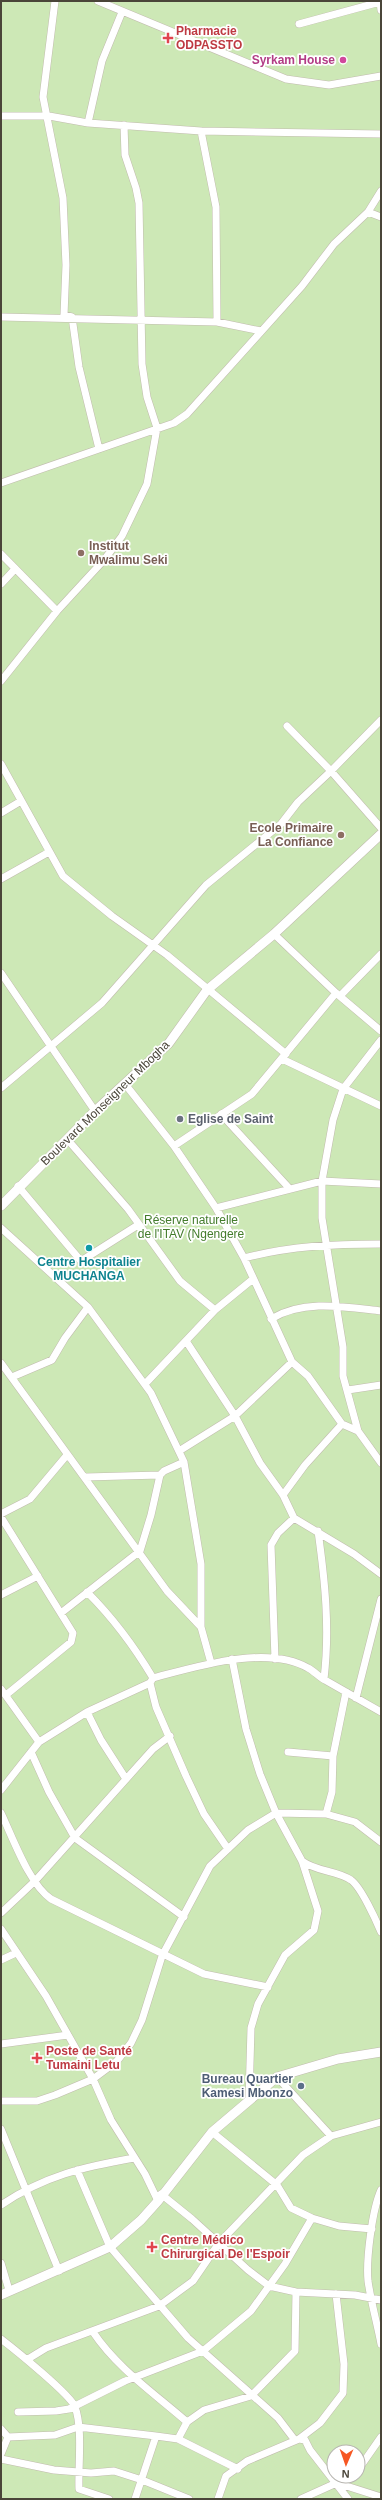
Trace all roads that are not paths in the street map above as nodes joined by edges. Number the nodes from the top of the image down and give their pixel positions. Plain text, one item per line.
1 (55, 1) edge
2 (98, 1) edge
3 (380, 1) edge
4 (381, 10) edge
5 (122, 12) junction
6 (299, 24) dead end
7 (381, 76) edge
8 (1, 116) edge
9 (49, 116) junction
10 (88, 123) junction
11 (124, 125) junction
12 (201, 131) junction
13 (381, 134) edge
14 (381, 191) edge
15 (368, 212) junction
16 (381, 217) edge
17 (1, 317) edge
18 (72, 317) junction
19 (140, 321) junction
20 (217, 322) junction
21 (261, 331) junction
22 (156, 428) junction
23 (99, 449) junction
24 (1, 483) edge
25 (1, 554) edge
26 (15, 569) junction
27 (1, 584) edge
28 (57, 611) junction
29 (1, 681) edge
30 (381, 720) edge
31 (287, 726) dead end
32 (1, 764) edge
33 (331, 771) junction
34 (21, 801) junction
35 (1, 814) edge
36 (381, 828) edge
37 (381, 834) edge
38 (49, 852) junction
39 (1, 879) edge
40 (274, 934) junction
41 (154, 946) junction
42 (381, 954) edge
43 (1, 973) edge
44 (207, 990) junction
45 (338, 995) junction
46 (381, 1031) edge
47 (381, 1040) edge
48 (51, 1045) junction
49 (284, 1056) junction
50 (125, 1084) junction
51 (1, 1088) edge
52 (343, 1089) junction
53 (381, 1106) edge
54 (95, 1111) junction
55 (221, 1114) junction
56 (67, 1139) junction
57 (174, 1146) junction
58 (322, 1181) junction
59 (381, 1184) edge
60 (18, 1186) junction
61 (289, 1188) junction
62 (1, 1206) edge
63 (216, 1208) junction
64 (138, 1225) junction
65 (1, 1228) edge
66 (326, 1244) junction
67 (381, 1244) edge
68 (244, 1258) junction
69 (253, 1279) junction
70 (337, 1306) junction
71 (88, 1308) junction
72 (215, 1310) junction
73 (381, 1311) edge
74 (271, 1318) junction
75 (186, 1341) junction
76 (292, 1362) junction
77 (1, 1363) edge
78 (12, 1377) junction
79 (145, 1384) junction
80 (381, 1385) edge
81 (348, 1390) junction
82 (235, 1416) junction
83 (342, 1424) junction
84 (358, 1431) junction
85 (179, 1451) junction
86 (67, 1455) junction
87 (184, 1462) junction
88 (381, 1463) edge
89 (160, 1475) junction
90 (86, 1477) junction
91 (283, 1495) junction
92 (1, 1514) edge
93 (1, 1517) edge
94 (294, 1518) junction
95 (318, 1531) junction
96 (140, 1551) junction
97 (381, 1574) edge
98 (38, 1576) junction
99 (87, 1592) junction
100 (1, 1596) edge
101 (381, 1599) edge
102 (61, 1613) junction
103 (201, 1627) junction
104 (232, 1659) junction
105 (275, 1659) junction
106 (211, 1663) junction
107 (324, 1679) junction
108 (152, 1680) junction
109 (4, 1692) edge
110 (346, 1692) junction
111 (356, 1698) junction
112 (87, 1712) junction
113 (381, 1712) edge
114 (170, 1736) junction
115 (39, 1742) junction
116 (31, 1752) junction
117 (288, 1752) dead end
118 (333, 1756) junction
119 (126, 1779) junction
120 (1, 1790) edge
121 (1, 1813) edge
122 (276, 1813) junction
123 (326, 1814) junction
124 (75, 1838) junction
125 (381, 1842) edge
126 (228, 1849) junction
127 (302, 1861) junction
128 (35, 1881) junction
129 (1, 1913) edge
130 (184, 1917) junction
131 (1, 1929) edge
132 (381, 1932) edge
133 (16, 1953) junction
134 (162, 1956) junction
135 (1, 1960) edge
136 (268, 1987) junction
137 (68, 2035) junction
138 (1, 2044) edge
139 (381, 2052) edge
140 (277, 2077) junction
141 (93, 2079) junction
142 (249, 2099) junction
143 (1, 2101) edge
144 (381, 2122) edge
145 (1, 2129) edge
146 (212, 2132) junction
147 (331, 2136) junction
148 (134, 2158) junction
149 (77, 2170) junction
150 (277, 2185) junction
151 (26, 2188) junction
152 (381, 2190) edge
153 (160, 2198) junction
154 (1, 2205) edge
155 (312, 2218) junction
156 (372, 2229) junction
157 (219, 2243) junction
158 (110, 2247) junction
159 (1, 2263) edge
160 (59, 2271) junction
161 (270, 2286) junction
162 (9, 2290) junction
163 (296, 2292) junction
164 (336, 2294) junction
165 (1, 2295) edge
166 (371, 2298) junction
167 (381, 2300) edge
168 (159, 2306) junction
169 (93, 2332) junction
170 (1, 2339) edge
171 (381, 2344) edge
172 (203, 2351) junction
173 (28, 2359) junction
174 (135, 2377) junction
175 (250, 2396) junction
176 (75, 2406) junction
177 (18, 2412) dead end
178 (187, 2422) junction
179 (78, 2427) junction
180 (1, 2429) edge
181 (156, 2436) junction
182 (8, 2437) junction
183 (381, 2437) edge
184 (178, 2439) junction
185 (297, 2439) junction
186 (1, 2454) edge
187 (1, 2459) edge
188 (366, 2459) edge
189 (238, 2469) junction
190 (326, 2470) edge
191 (78, 2472) junction
192 (142, 2480) junction
193 (335, 2484) edge
194 (338, 2484) edge
195 (340, 2484) edge
196 (381, 2497) edge
197 (110, 2499) edge
198 (135, 2499) edge
199 (189, 2499) edge
200 (218, 2499) edge
201 (301, 2499) edge
202 (348, 2499) edge

1 - 9 street
2 - 5 street
3 - 4 street
3 - 6 street
5 - 7 street
5 - 10 street
8 - 9 street
9 - 10 street
9 - 18 street
10 - 11 street
11 - 12 street
11 - 19 street
12 - 13 street
12 - 20 street
14 - 15 street
15 - 16 street
15 - 21 street
17 - 18 street
18 - 19 street
18 - 23 street
19 - 20 street
19 - 22 street
20 - 21 street
21 - 22 street
22 - 23 street
22 - 28 street
23 - 24 street
25 - 26 street
26 - 27 street
26 - 28 street
28 - 29 street
30 - 33 street
31 - 33 street
32 - 34 street
33 - 36 street
33 - 41 street
34 - 35 street
34 - 38 street
37 - 40 street, Boulevard Monseigneur Mbogha
38 - 39 street
38 - 41 street
40 - 44 street, Boulevard Monseigneur Mbogha
40 - 45 street
41 - 44 street
41 - 48 street
42 - 45 street
43 - 48 street
44 - 49 street
44 - 50 street, Boulevard Monseigneur Mbogha
45 - 46 street
45 - 49 street
47 - 52 street
48 - 51 street
48 - 54 street
49 - 52 street
49 - 55 street
50 - 54 street, Boulevard Monseigneur Mbogha
50 - 57 street
52 - 53 street
52 - 58 street
54 - 56 street, Boulevard Monseigneur Mbogha
55 - 57 street
55 - 61 street
56 - 60 street, Boulevard Monseigneur Mbogha
56 - 64 street
57 - 63 street
58 - 59 street
58 - 61 street
58 - 66 street
60 - 62 street, Boulevard Monseigneur Mbogha
60 - 64 street
61 - 63 street
63 - 68 street
64 - 72 street
65 - 71 street
66 - 67 street
66 - 68 street
66 - 70 street
68 - 69 street
69 - 72 street
69 - 74 street
70 - 73 street
70 - 74 street
70 - 81 street
71 - 78 street
71 - 79 street
72 - 75 street
74 - 76 street
75 - 79 street
75 - 82 street
76 - 82 street
76 - 83 street
77 - 78 street
78 - 86 street
79 - 85 street
80 - 81 street
81 - 84 street
82 - 85 street
82 - 91 street
83 - 84 street
83 - 91 street
84 - 88 street
85 - 87 street
86 - 90 street
86 - 92 street
87 - 89 street
87 - 103 street
89 - 90 street
89 - 96 street
90 - 96 street
91 - 94 street
93 - 98 street
94 - 95 street
94 - 105 street
95 - 97 street
95 - 107 street
96 - 99 street
96 - 103 street
98 - 100 street
98 - 102 street
99 - 102 street
99 - 108 street
101 - 111 street
102 - 109 street
103 - 106 street
104 - 105 street
104 - 106 street
104 - 122 street
105 - 107 street
106 - 108 street
107 - 110 street
108 - 112 street
108 - 114 street
109 - 115 street
110 - 111 street
110 - 118 street
111 - 113 street
112 - 115 street
112 - 119 street
114 - 119 street
114 - 126 street
115 - 116 street
116 - 120 street
116 - 124 street
117 - 118 street
118 - 123 street
119 - 124 street
121 - 128 street
122 - 123 street
122 - 126 street
122 - 127 street
123 - 125 street
124 - 128 street
124 - 130 street
126 - 130 street
127 - 132 street
127 - 136 street
128 - 129 street
128 - 134 street
130 - 134 street
131 - 133 street
133 - 135 street
133 - 137 street
134 - 136 street
134 - 141 street
136 - 142 street
137 - 138 street
137 - 141 street
139 - 140 street
140 - 142 street
140 - 147 street
141 - 143 street
141 - 148 street
142 - 146 street
144 - 147 street
145 - 151 street
146 - 150 street
146 - 153 street
147 - 150 street
148 - 149 street
148 - 153 street
149 - 151 street
149 - 158 street
150 - 155 street
150 - 157 street
151 - 154 street
151 - 160 street
152 - 156 street
153 - 157 street
153 - 158 street
155 - 156 street
155 - 161 street
156 - 166 street
157 - 161 street
157 - 168 street
158 - 160 street
158 - 168 street
159 - 162 street
160 - 162 street
161 - 163 street
161 - 172 street
162 - 165 street
163 - 164 street
163 - 175 street
164 - 166 street
164 - 185 street
166 - 167 street
166 - 171 street
168 - 169 street
168 - 172 street
169 - 173 street
169 - 174 street
170 - 173 street
172 - 174 street
172 - 175 street
173 - 176 street
174 - 176 street
174 - 178 street
175 - 178 street
175 - 185 street
176 - 177 street
176 - 179 street
178 - 184 street
179 - 181 street
179 - 182 street
179 - 191 street
180 - 182 street
181 - 184 street
181 - 192 street
182 - 186 street
183 - 188 street
184 - 189 street
185 - 189 street
185 - 190 street
187 - 191 street
189 - 200 street
191 - 192 street
191 - 197 street
192 - 198 street
192 - 199 street
193 - 201 street
194 - 202 street
195 - 196 street

